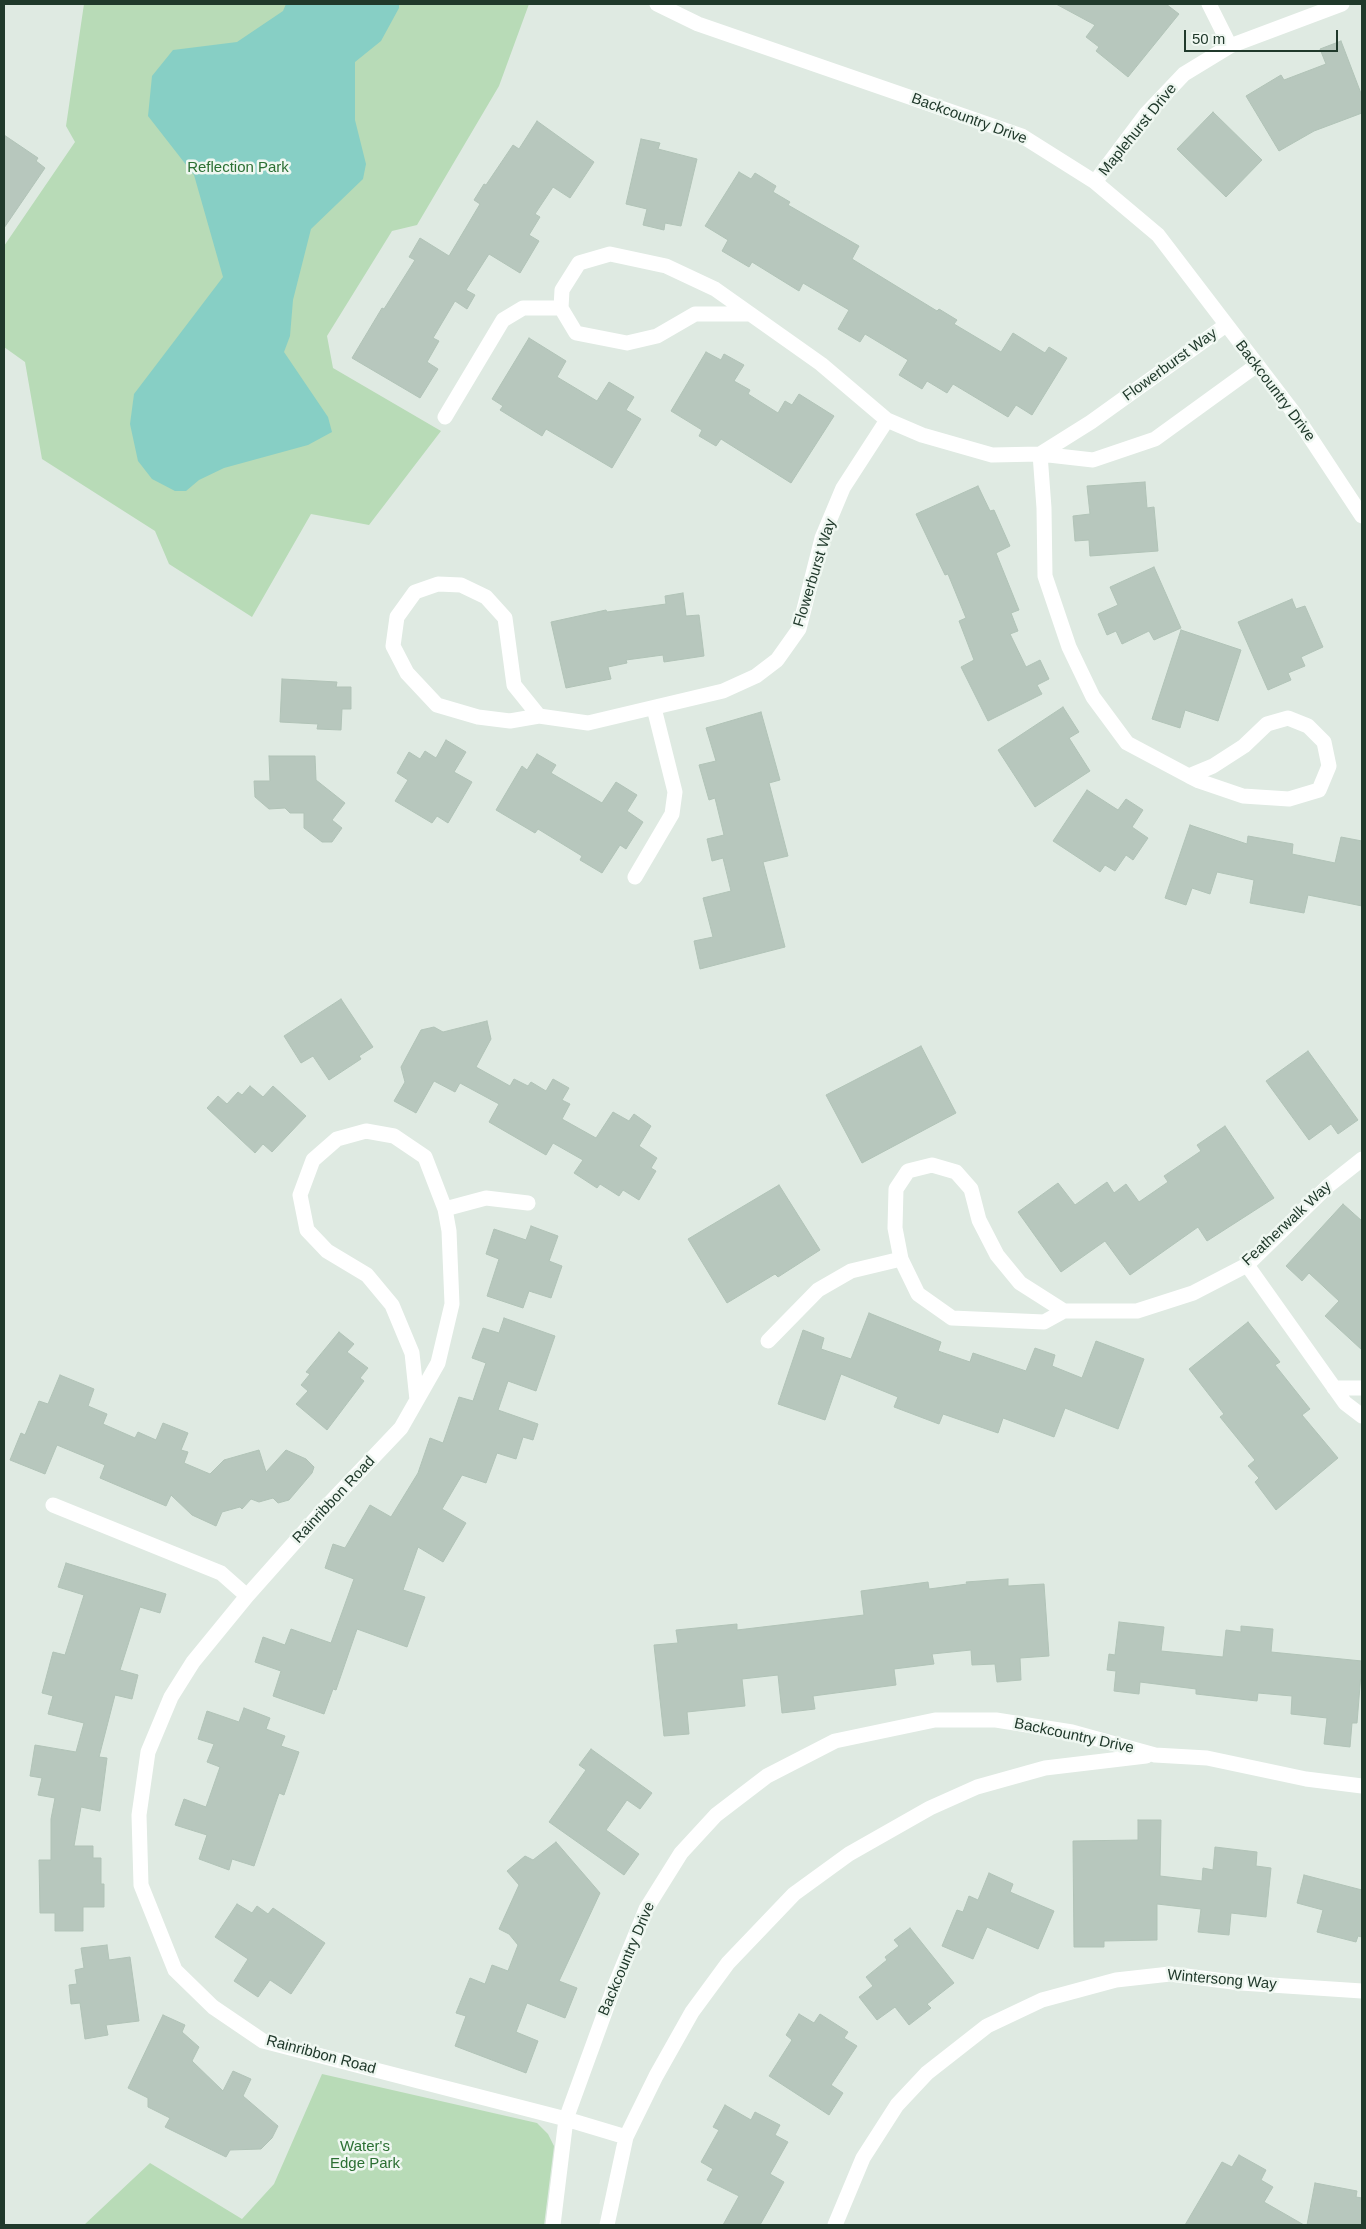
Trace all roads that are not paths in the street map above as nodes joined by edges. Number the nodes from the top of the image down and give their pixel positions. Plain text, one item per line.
1 (657, 4) edge
2 (1209, 4) edge
3 (1342, 4) edge
4 (1230, 46) junction
5 (1095, 182) junction
6 (561, 308) junction
7 (750, 314) junction
8 (1226, 325) junction
9 (1257, 365) junction
10 (445, 417) dead end
11 (887, 420) junction
12 (1040, 454) junction
13 (1362, 516) edge
14 (654, 708) junction
15 (539, 716) junction
16 (1189, 776) junction
17 (635, 877) dead end
18 (1362, 1160) edge
19 (528, 1202) dead end
20 (445, 1209) junction
21 (902, 1259) junction
22 (1247, 1265) junction
23 (1064, 1311) junction
24 (768, 1341) dead end
25 (1334, 1388) junction
26 (1362, 1388) edge
27 (417, 1400) junction
28 (1362, 1416) edge
29 (53, 1505) dead end
30 (247, 1596) junction
31 (1155, 1754) junction
32 (1362, 1786) edge
33 (1362, 1991) edge
34 (566, 2119) junction
35 (626, 2137) junction
36 (553, 2225) edge
37 (607, 2225) edge
38 (835, 2225) edge

1 - 5 street, Backcountry Drive
2 - 4 street
3 - 4 street, Maplehurst Drive
4 - 5 street, Maplehurst Drive
5 - 8 street, Backcountry Drive
6 - 7 street
6 - 7 street
6 - 10 street
7 - 11 street
8 - 9 street, Backcountry Drive
8 - 12 street, Flowerburst Way
9 - 12 street
9 - 13 street, Backcountry Drive
11 - 12 street
11 - 14 street, Flowerburst Way
12 - 16 street
14 - 15 street, Flowerburst Way
14 - 17 street
15 - 15 street, Flowerburst Way
16 - 16 street
18 - 22 street, Featherwalk Way
19 - 20 street
20 - 27 street, Rainribbon Road
20 - 27 street, Rainribbon Road
21 - 23 street, Featherwalk Way
21 - 23 street, Featherwalk Way
21 - 24 street
22 - 23 street, Featherwalk Way
22 - 25 street
25 - 26 street
25 - 28 street
27 - 30 street, Rainribbon Road
29 - 30 street
30 - 34 street, Rainribbon Road
31 - 32 street, Backcountry Drive
31 - 34 street, Backcountry Drive
31 - 35 street, Backcountry Drive
33 - 38 street, Wintersong Way
34 - 35 street, Rainribbon Road
34 - 36 street, Backcountry Drive
35 - 37 street, Backcountry Drive

